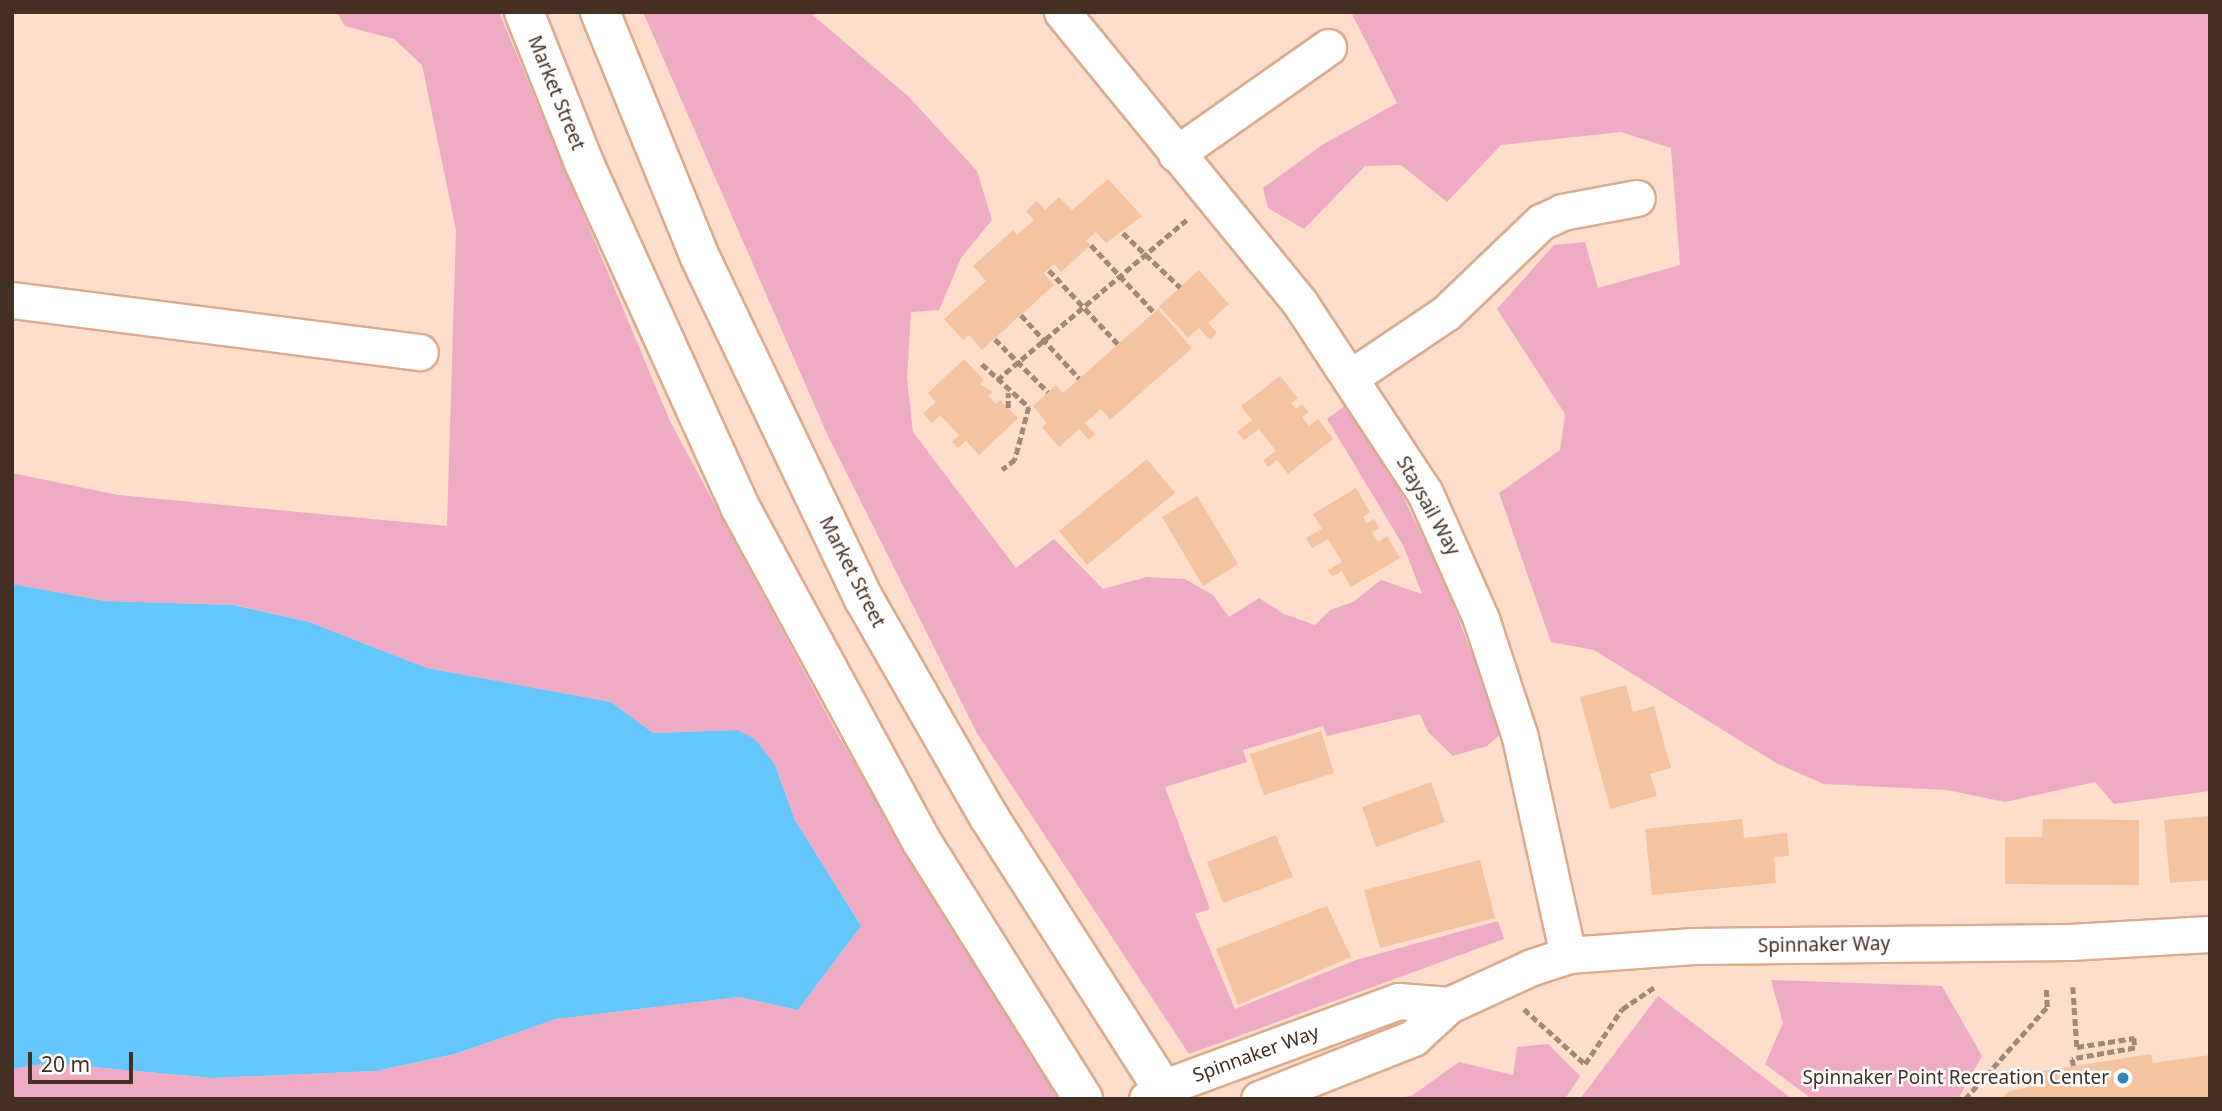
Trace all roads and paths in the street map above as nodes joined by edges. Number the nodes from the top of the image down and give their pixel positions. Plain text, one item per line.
1 (524, 12) edge
2 (600, 12) edge
3 (1062, 12) edge
4 (1328, 47) dead end
5 (1175, 154) junction
6 (1637, 198) dead end
7 (1190, 216) dead end
8 (1123, 233) dead end
9 (1091, 245) dead end
10 (1144, 255) junction
11 (1049, 270) dead end
12 (1118, 277) junction
13 (1180, 287) dead end
14 (12, 300) edge
15 (1082, 308) junction
16 (1154, 313) dead end
17 (1021, 315) dead end
18 (995, 339) dead end
19 (1044, 341) junction
20 (1118, 344) dead end
21 (420, 352) dead end
22 (1017, 363) junction
23 (982, 364) dead end
24 (1350, 377) junction
25 (1079, 378) dead end
26 (997, 380) junction
27 (1048, 392) dead end
28 (1009, 393) junction
29 (1008, 408) dead end
30 (1002, 470) dead end
31 (2210, 934) edge
32 (1568, 955) junction
33 (1667, 981) dead end
34 (2073, 987) dead end
35 (2046, 988) dead end
36 (1448, 1005) junction
37 (1520, 1005) dead end
38 (2074, 1066) dead end
39 (1159, 1095) edge
40 (1083, 1099) edge
41 (1259, 1099) edge
42 (1965, 1099) edge

1 - 40 main road, Market Street
2 - 39 main road, Market Street
3 - 5 street, Staysail Way
4 - 5 street
5 - 24 street, Staysail Way
6 - 24 street
7 - 10 path
8 - 10 path
9 - 12 path
10 - 12 path
10 - 13 path
11 - 15 path
12 - 15 path
12 - 16 path
14 - 21 street
15 - 19 path
15 - 20 path
17 - 19 path
18 - 22 path
19 - 22 path
19 - 25 path
22 - 26 path
22 - 27 path
23 - 26 path
24 - 32 street, Staysail Way
26 - 28 path
28 - 29 path
28 - 30 path
31 - 32 street, Spinnaker Way
32 - 36 street, Spinnaker Way
33 - 37 path
34 - 38 path
35 - 42 path
36 - 39 street, Spinnaker Way
36 - 41 street, Spinnaker Way

